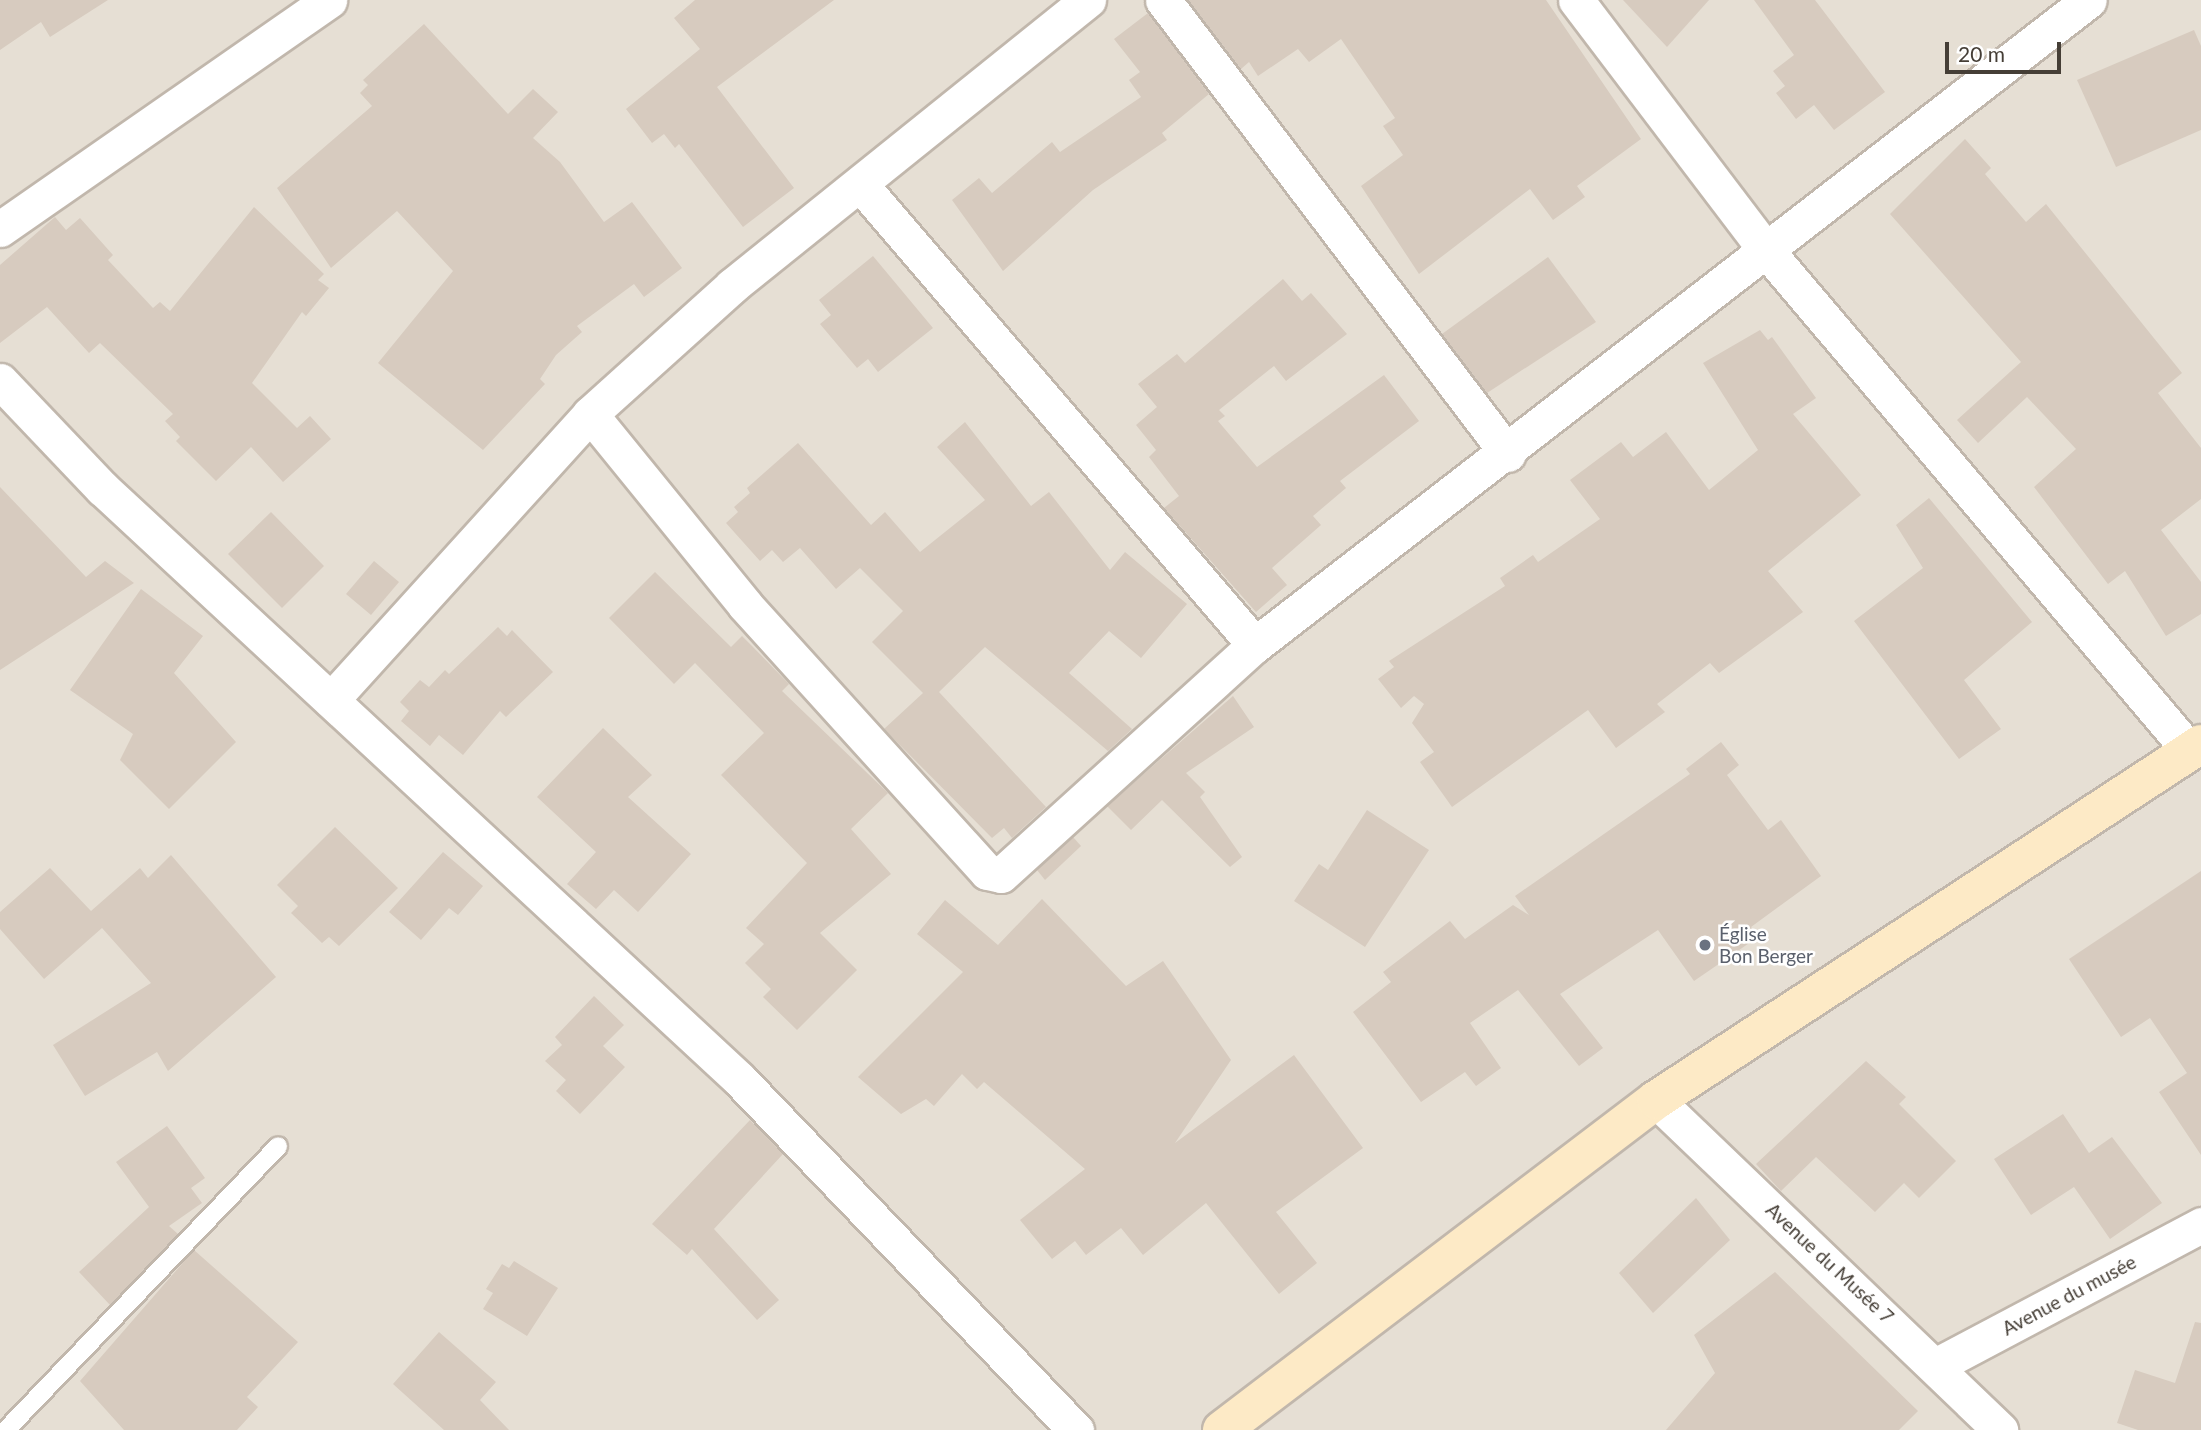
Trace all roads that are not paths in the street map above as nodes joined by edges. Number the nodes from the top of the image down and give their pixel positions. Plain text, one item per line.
1 (329, 0) edge
2 (1088, 0) edge
3 (1163, 0) edge
4 (1576, 0) edge
5 (2089, 0) edge
6 (860, 184) junction
7 (0, 229) edge
8 (1766, 250) junction
9 (0, 381) edge
10 (590, 414) junction
11 (1508, 454) junction
12 (1255, 645) junction
13 (331, 700) junction
14 (2196, 748) edge
15 (1656, 1100) junction
16 (278, 1146) dead end
17 (2201, 1225) edge
18 (1937, 1365) junction
19 (6, 1430) edge
20 (1076, 1430) edge
21 (1222, 1430) edge
22 (2000, 1430) edge

1 - 7 street
2 - 6 street
3 - 11 street
4 - 8 street
5 - 8 street
6 - 10 street
6 - 12 street
8 - 11 street
8 - 14 street
9 - 13 street
10 - 12 street
10 - 13 street
11 - 12 street
13 - 20 street
14 - 15 street
15 - 18 street, Avenue du Musée 7
15 - 21 street
16 - 19 lane
17 - 18 street, Avenue du musée
18 - 22 street, Avenue du Musée 7

